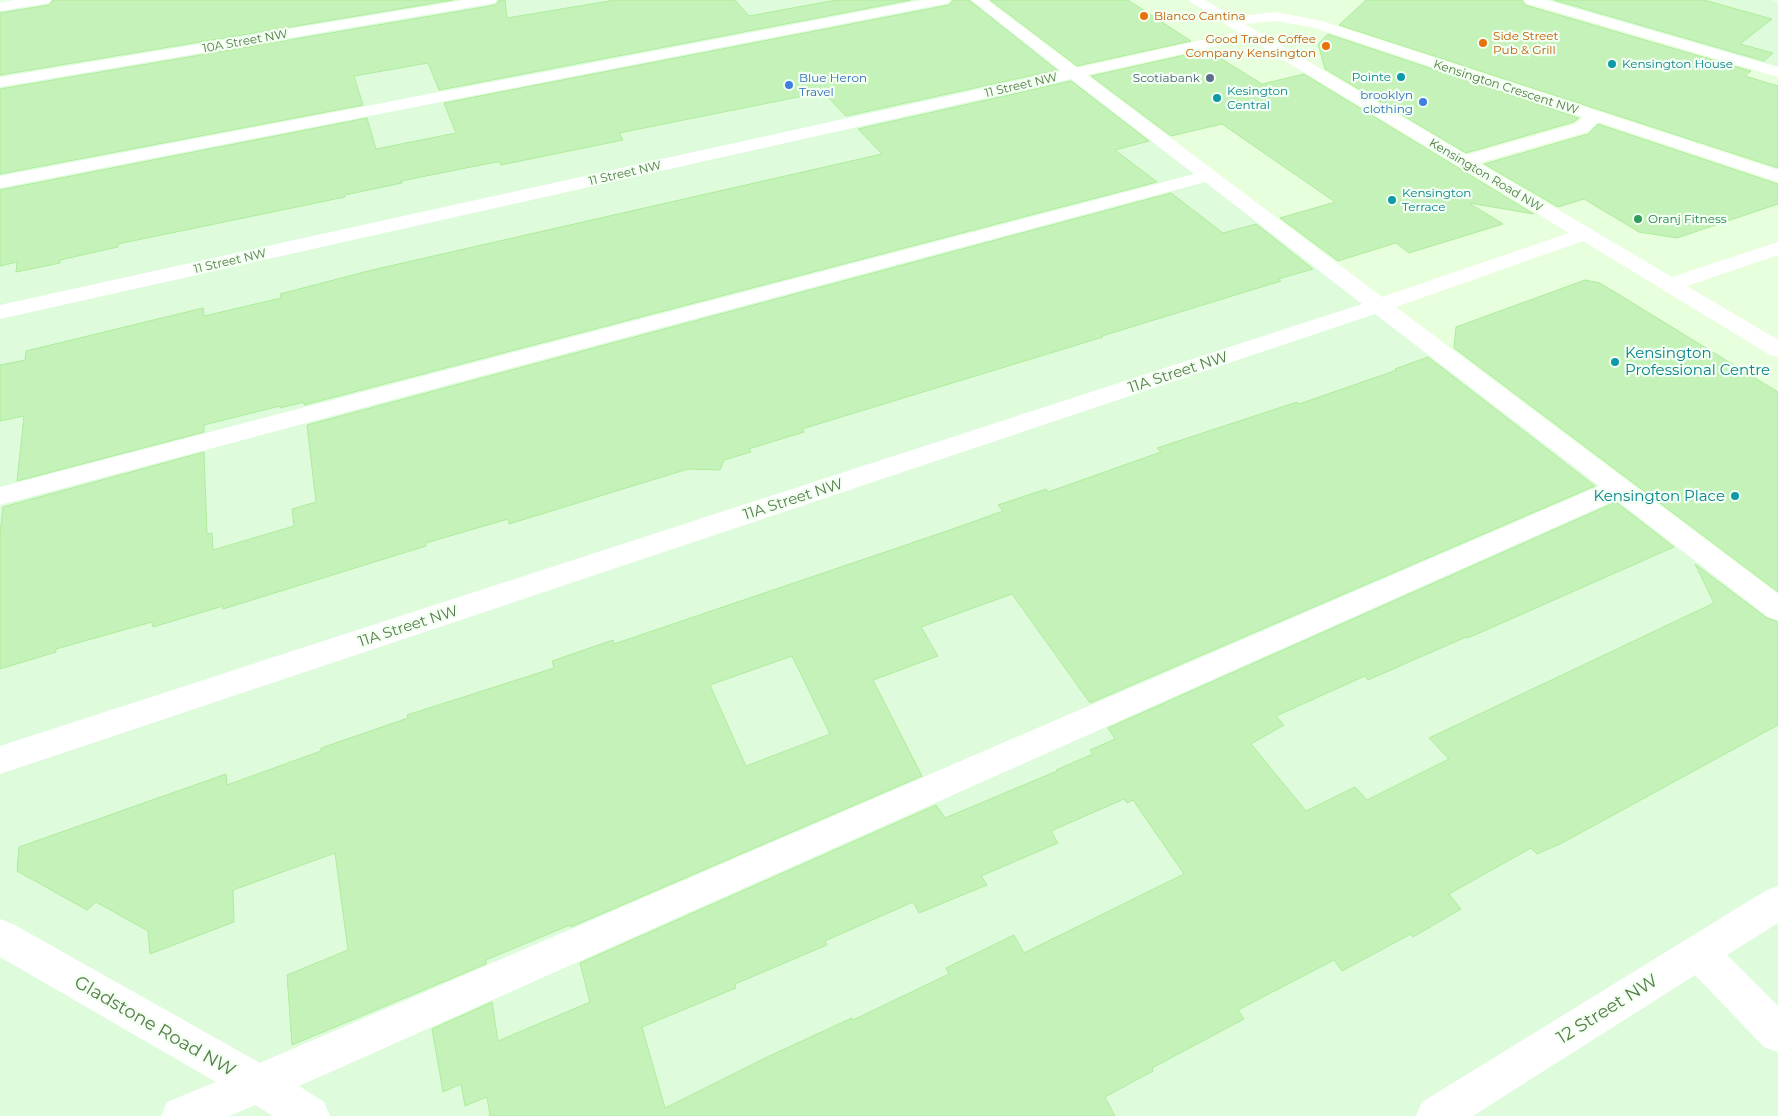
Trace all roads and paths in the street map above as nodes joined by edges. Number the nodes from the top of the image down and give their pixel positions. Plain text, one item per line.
1 (44, 0) edge
2 (490, 0) edge
3 (944, 0) edge
4 (978, 0) edge
5 (1195, 0) edge
6 (1531, 0) edge
7 (0, 7) edge
8 (1232, 22) junction
9 (1251, 34) junction
10 (1075, 72) junction
11 (1778, 72) edge
12 (0, 82) edge
13 (1595, 116) junction
14 (1464, 161) junction
15 (1210, 175) junction
16 (1778, 176) edge
17 (0, 182) edge
18 (1585, 234) junction
19 (1778, 248) edge
20 (1670, 285) junction
21 (1381, 305) junction
22 (0, 312) edge
23 (1778, 350) edge
24 (1619, 488) junction
25 (0, 496) edge
26 (1778, 609) edge
27 (0, 760) edge
28 (1778, 903) edge
29 (0, 938) edge
30 (1699, 953) junction
31 (1778, 1033) edge
32 (258, 1084) junction
33 (180, 1116) edge
34 (310, 1116) edge
35 (1436, 1116) edge

1 - 7 street
2 - 12 street, 10A Street NW
3 - 17 street
4 - 10 street
5 - 8 street, Kensington Road NW
6 - 11 street
8 - 9 street, Kensington Road NW
8 - 13 street, Kensington Crescent NW
9 - 10 street, 11 Street NW
9 - 14 street, Kensington Road NW
10 - 15 street
10 - 22 street, 11 Street NW
13 - 14 street
13 - 16 street, Kensington Crescent NW
14 - 18 street, Kensington Road NW
15 - 21 street
15 - 25 street
18 - 20 street, Kensington Road NW
18 - 21 street, 11A Street NW
19 - 20 street
20 - 23 street, Kensington Road NW
21 - 24 street
21 - 27 street, 11A Street NW
24 - 26 street
24 - 32 street
28 - 30 street, 12 Street NW
29 - 32 street, Gladstone Road NW
30 - 31 street
30 - 35 street, 12 Street NW
32 - 33 street
32 - 34 street, Gladstone Road NW

